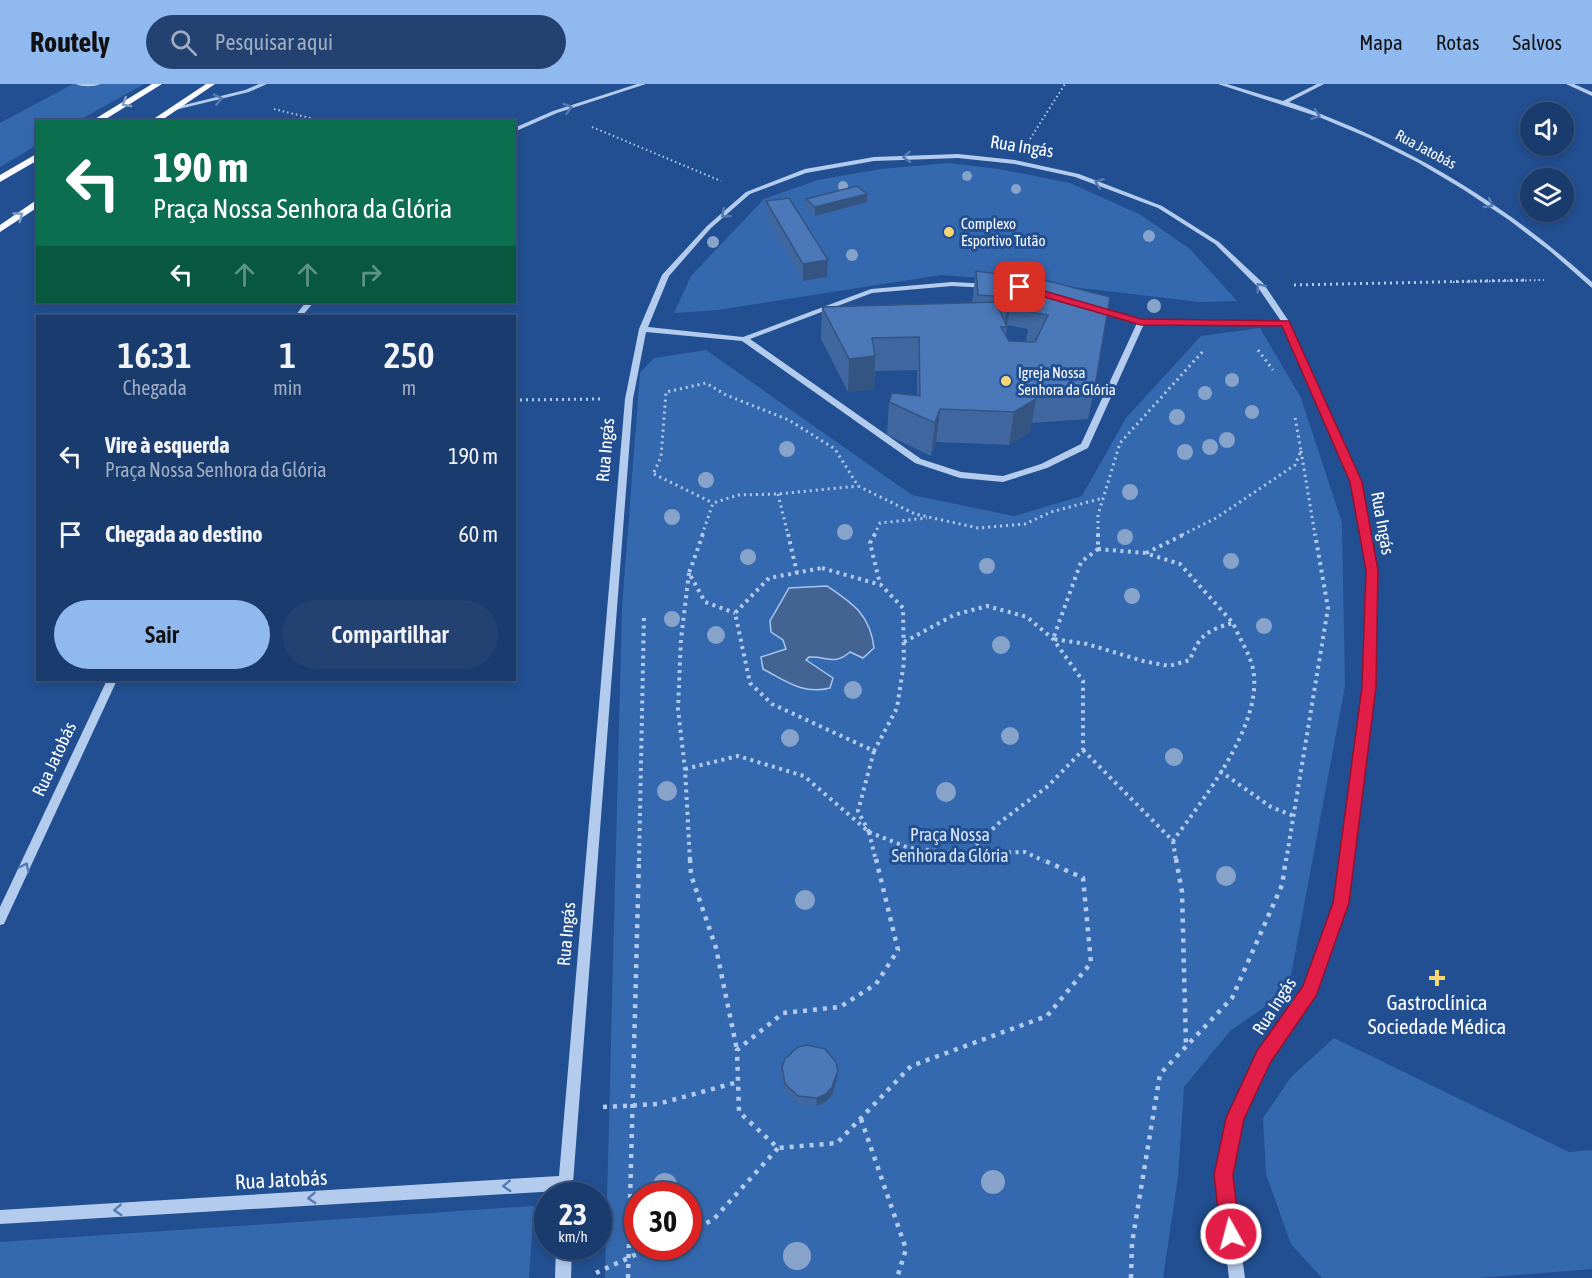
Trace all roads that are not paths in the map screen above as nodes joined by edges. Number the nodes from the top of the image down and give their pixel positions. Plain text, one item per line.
1 (80, 84) edge
2 (97, 84) edge
3 (158, 84) edge
4 (211, 84) edge
5 (264, 84) edge
6 (643, 84) edge
7 (1221, 84) edge
8 (1321, 84) edge
9 (1569, 84) edge
10 (1592, 94) edge
11 (1283, 103) junction
12 (171, 109) junction
13 (97, 120) edge
14 (156, 120) edge
15 (516, 129) edge
16 (36, 157) edge
17 (0, 179) edge
18 (36, 203) edge
19 (0, 229) edge
20 (997, 286) edge
21 (1592, 286) edge
22 (309, 303) edge
23 (1086, 306) edge
24 (299, 315) edge
25 (1141, 322) junction
26 (1286, 323) junction
27 (643, 330) junction
28 (744, 339) junction
29 (112, 681) edge
30 (0, 920) edge
31 (566, 1182) edge
32 (534, 1191) edge
33 (0, 1217) edge
34 (564, 1260) edge
35 (563, 1278) edge
36 (1237, 1278) edge

1 - 2 street
3 -> 13 main road
4 - 12 main road
12 -> 5 street
15 -> 6 street
7 - 11 street, Rua Jatobás
8 - 11 street
9 - 10 street
11 -> 21 street, Rua Jatobás
12 - 14 main road
16 - 17 main road
19 -> 18 main road
20 - 28 street
22 - 24 street
23 - 25 street
25 - 26 street
25 - 28 street
26 -> 27 street, Rua Ingás
26 - 36 street, Rua Ingás
27 - 28 street
27 - 31 street, Rua Ingás
30 -> 29 street, Rua Jatobás
32 -> 33 street, Rua Jatobás
34 - 35 street

